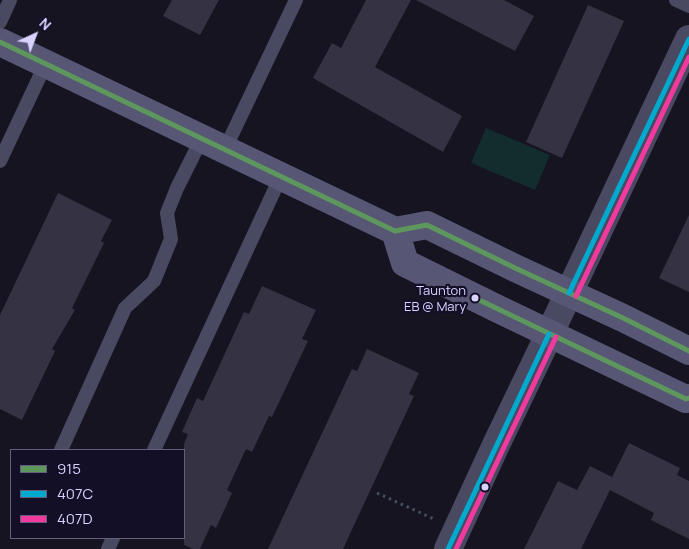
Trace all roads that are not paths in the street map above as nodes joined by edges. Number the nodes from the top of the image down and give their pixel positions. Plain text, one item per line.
1 (10, 0) edge
2 (296, 0) edge
3 (676, 0) edge
4 (689, 6) edge
5 (0, 22) edge
6 (689, 39) edge
7 (0, 42) edge
8 (46, 63) junction
9 (214, 144) junction
10 (0, 161) edge
11 (281, 176) junction
12 (395, 230) junction
13 (569, 293) junction
14 (550, 334) junction
15 (689, 351) edge
16 (689, 398) edge
17 (61, 449) edge
18 (154, 449) edge
19 (453, 539) edge

1 - 5 lane
2 - 9 lane
3 - 4 lane
6 - 13 street
7 - 8 main road
8 - 9 main road
8 - 10 lane
9 - 11 main road
9 - 17 lane
11 - 12 main road
11 - 18 lane
12 - 13 main road
12 - 14 main road
13 - 14 street
13 - 15 main road
14 - 16 main road
14 - 19 street

